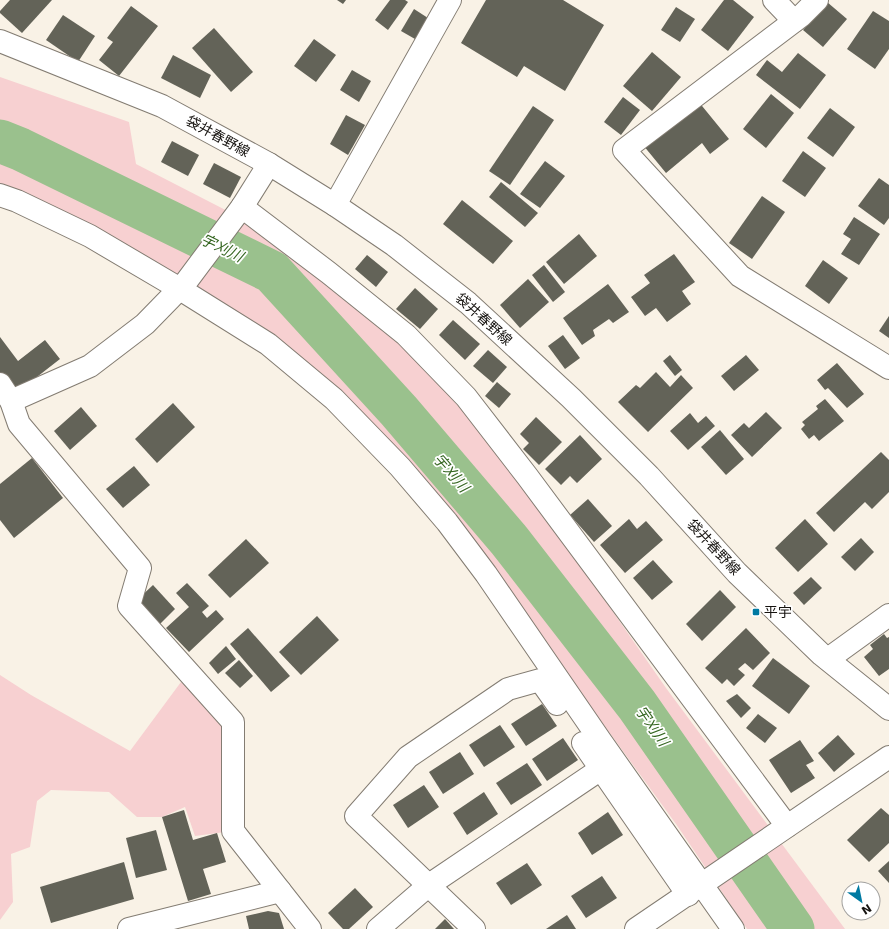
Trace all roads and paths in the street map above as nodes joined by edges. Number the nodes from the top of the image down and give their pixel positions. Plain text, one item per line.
1 (450, 0) edge
2 (774, 0) edge
3 (817, 0) edge
4 (794, 21) junction
5 (0, 41) edge
6 (269, 164) junction
7 (0, 195) edge
8 (335, 204) junction
9 (242, 207) junction
10 (183, 286) junction
11 (889, 368) edge
12 (5, 392) edge
13 (889, 615) edge
14 (828, 660) junction
15 (889, 708) edge
16 (889, 757) edge
17 (601, 769) junction
18 (784, 828) junction
19 (429, 885) junction
20 (700, 886) junction
21 (280, 891) junction
22 (129, 929) edge
23 (310, 929) edge
24 (378, 929) edge
25 (474, 929) edge
26 (636, 929) edge
27 (733, 929) edge

1 - 8 street
2 - 4 street
3 - 4 street
4 - 11 street
5 - 6 street, 袋井春野線
6 - 8 street, 袋井春野線
6 - 9 street
7 - 10 street
8 - 14 street, 袋井春野線
9 - 10 street
9 - 18 street
10 - 12 street
10 - 20 street
12 - 21 street
13 - 14 street
14 - 15 street, 袋井春野線
16 - 18 street
17 - 19 street
17 - 19 street
17 - 20 street
18 - 20 street
19 - 24 street
19 - 25 street
20 - 26 street
20 - 27 street
21 - 22 street
21 - 23 street

